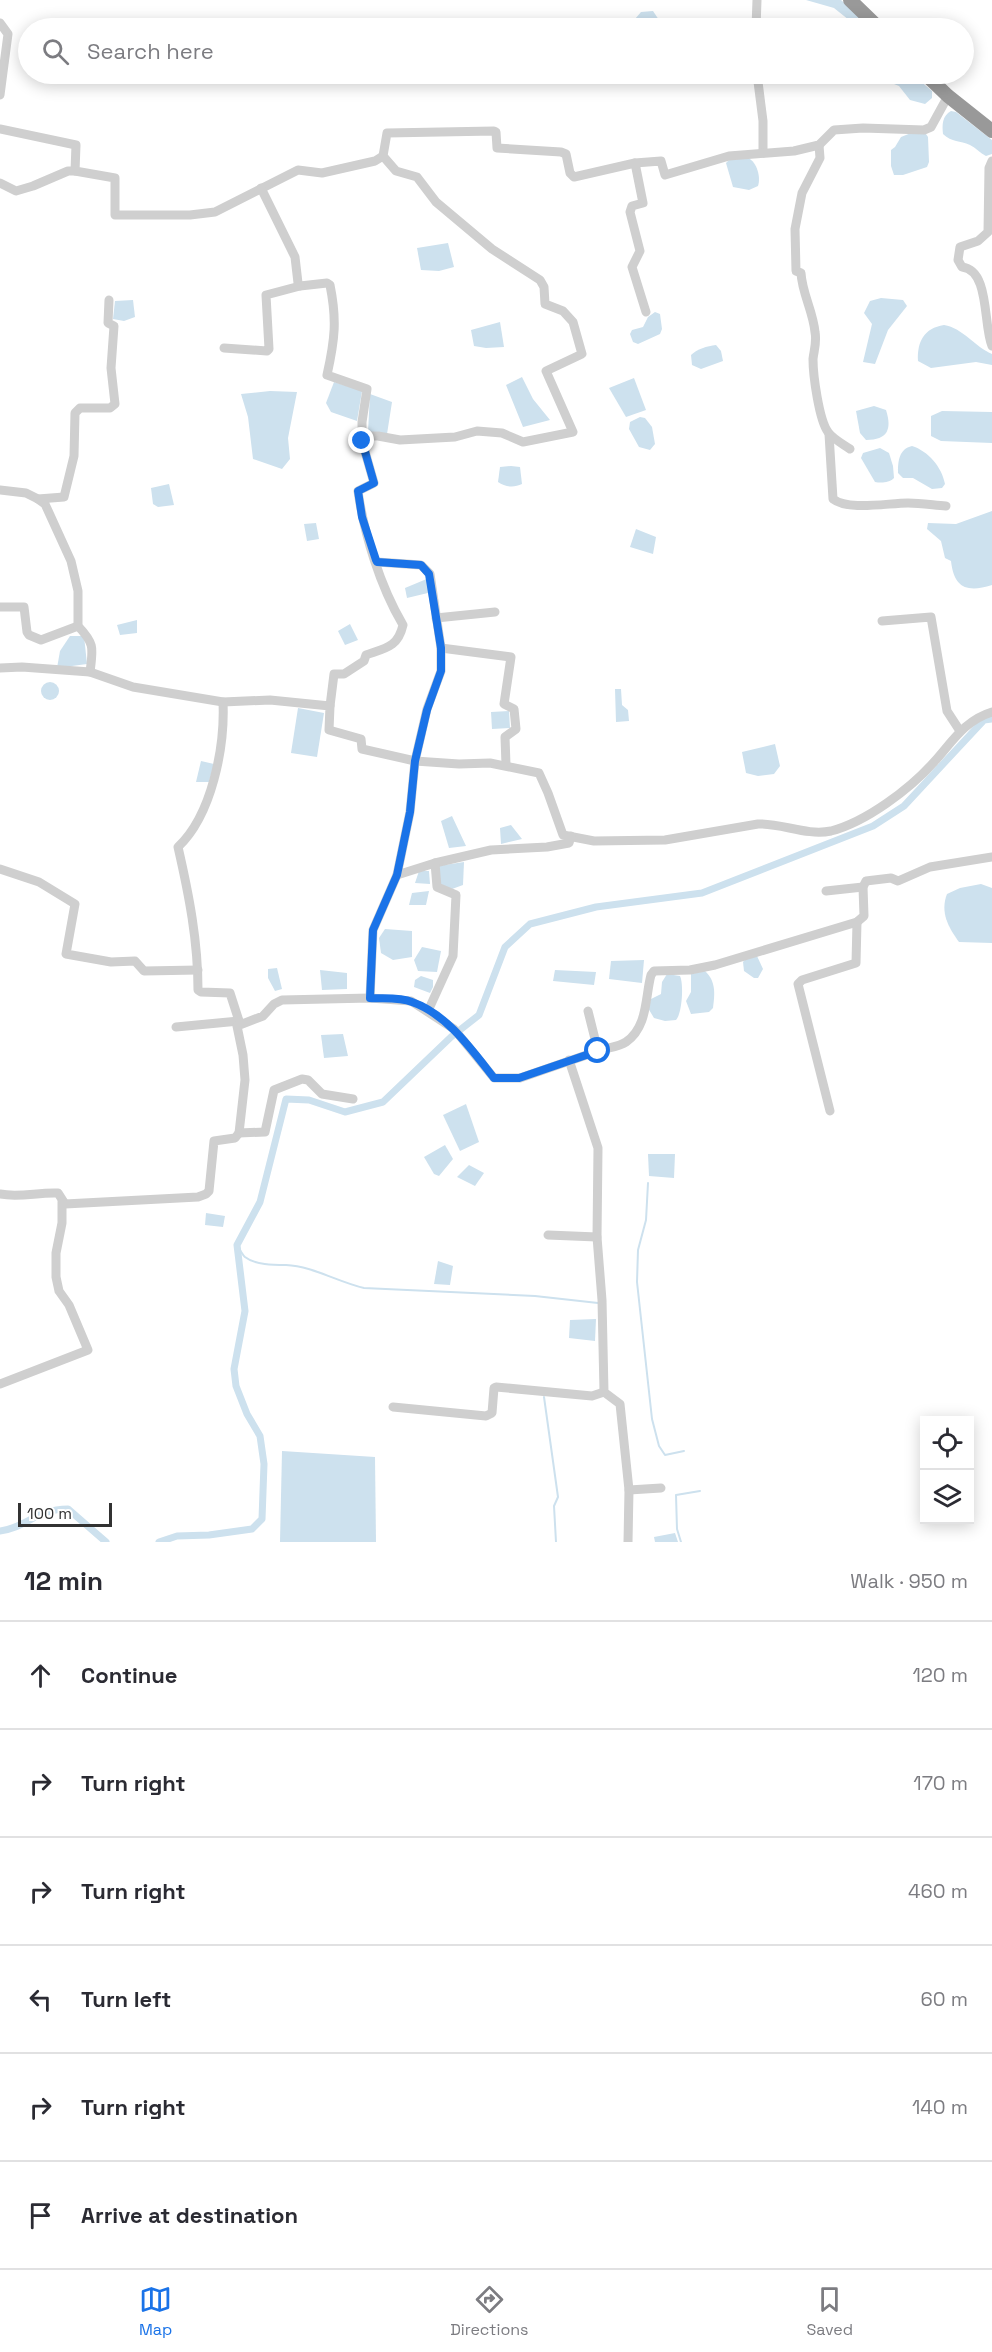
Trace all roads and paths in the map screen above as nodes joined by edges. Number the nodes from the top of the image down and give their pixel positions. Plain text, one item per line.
1 (757, 0) edge
2 (850, 0) edge
3 (756, 18) edge
4 (869, 18) edge
5 (0, 23) edge
6 (758, 84) edge
7 (935, 84) edge
8 (0, 95) edge
9 (948, 96) junction
10 (0, 129) edge
11 (992, 131) edge
12 (819, 145) junction
13 (763, 153) junction
14 (383, 156) junction
15 (992, 161) edge
16 (635, 163) junction
17 (75, 171) junction
18 (0, 183) edge
19 (261, 188) junction
20 (300, 286) junction
21 (110, 300) dead end
22 (646, 312) dead end
23 (992, 346) edge
24 (224, 348) dead end
25 (830, 434) junction
26 (362, 436) junction
27 (850, 449) dead end
28 (0, 490) edge
29 (38, 499) junction
30 (946, 506) dead end
31 (377, 562) junction
32 (0, 607) edge
33 (495, 612) dead end
34 (436, 618) junction
35 (882, 621) dead end
36 (78, 626) junction
37 (441, 648) junction
38 (0, 668) edge
39 (90, 672) junction
40 (223, 702) junction
41 (330, 706) junction
42 (992, 712) edge
43 (960, 731) junction
44 (415, 761) junction
45 (506, 765) junction
46 (571, 836) junction
47 (992, 857) edge
48 (435, 864) junction
49 (0, 868) edge
50 (397, 875) junction
51 (862, 887) junction
52 (826, 891) dead end
53 (857, 922) junction
54 (198, 970) junction
55 (370, 998) junction
56 (428, 1011) junction
57 (588, 1011) dead end
58 (240, 1022) junction
59 (176, 1027) dead end
60 (598, 1051) junction
61 (569, 1060) junction
62 (353, 1099) dead end
63 (830, 1111) dead end
64 (239, 1133) junction
65 (0, 1194) edge
66 (62, 1202) junction
67 (548, 1235) dead end
68 (597, 1237) junction
69 (0, 1384) edge
70 (604, 1392) junction
71 (393, 1407) dead end
72 (661, 1488) dead end
73 (629, 1490) junction
74 (628, 1542) edge

1 - 3 street
2 - 4 highway
5 - 8 street
6 - 13 street
7 - 9 highway
9 - 11 highway
9 - 12 street
10 - 17 street
12 - 13 street
12 - 25 street
13 - 16 street
14 - 16 street
14 - 19 street
14 - 26 street
15 - 23 street
16 - 22 street
17 - 18 street
17 - 19 street
19 - 20 street
20 - 24 street
20 - 26 street
21 - 29 street
25 - 27 street
25 - 30 street
26 - 31 street
28 - 29 street
29 - 36 street
31 - 34 street
31 - 41 street
32 - 36 street
33 - 34 street
34 - 37 street
35 - 43 street
36 - 39 street
37 - 44 street
37 - 45 street
38 - 39 street
39 - 40 street
40 - 41 street
40 - 54 street
41 - 44 street
42 - 43 street
43 - 46 street
44 - 45 street
44 - 50 street
45 - 46 street
46 - 48 street
47 - 51 street
48 - 50 street
48 - 56 street
49 - 54 street
50 - 55 street
51 - 52 street
51 - 53 street
53 - 60 street
53 - 63 street
54 - 58 street
55 - 56 street
55 - 58 street
56 - 61 street
57 - 60 street
58 - 59 street
58 - 64 street
60 - 61 street
61 - 68 street
62 - 64 street
64 - 66 street
65 - 66 street
66 - 69 street
67 - 68 street
68 - 70 street
70 - 71 street
70 - 73 street
72 - 73 street
73 - 74 street

